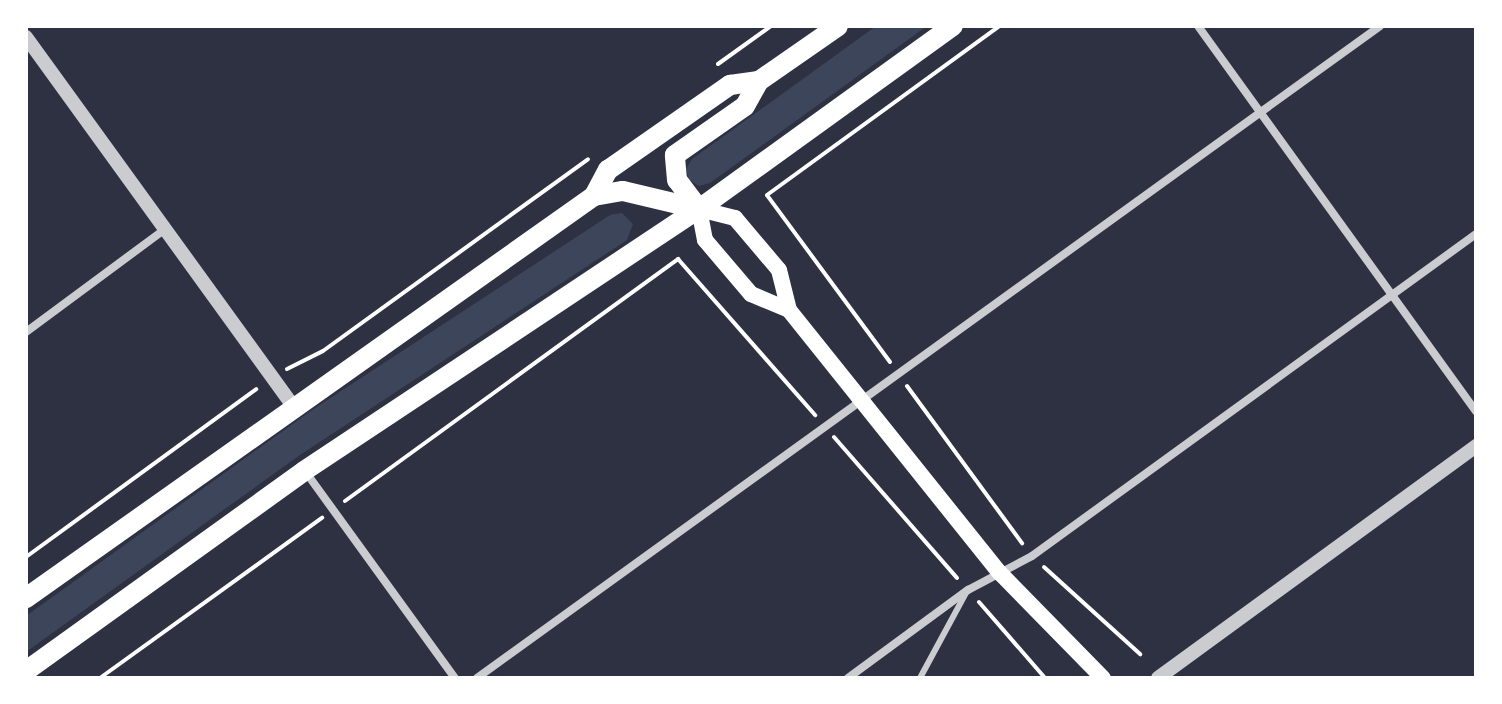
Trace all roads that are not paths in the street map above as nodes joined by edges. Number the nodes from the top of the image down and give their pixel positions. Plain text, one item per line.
1 (838, 26) edge
2 (953, 26) edge
3 (1198, 26) edge
4 (1380, 26) edge
5 (26, 37) edge
6 (759, 81) junction
7 (1260, 113) junction
8 (594, 196) junction
9 (699, 209) junction
10 (165, 229) junction
11 (1476, 234) edge
12 (1392, 295) junction
13 (789, 310) junction
14 (26, 332) edge
15 (862, 401) junction
16 (293, 406) junction
17 (1476, 411) edge
18 (1476, 446) edge
19 (304, 471) junction
20 (1000, 573) junction
21 (968, 590) junction
22 (26, 598) edge
23 (26, 671) edge
24 (455, 678) edge
25 (477, 678) edge
26 (848, 678) edge
27 (920, 678) edge
28 (1103, 678) edge
29 (1158, 678) edge

1 - 6 main road
2 - 9 main road
3 - 7 street
4 - 7 street
5 - 10 street
6 - 8 main road
6 - 9 main road
7 - 12 street
7 - 15 street
8 - 9 main road
8 - 16 main road
9 - 13 main road
9 - 13 main road
9 - 19 main road
10 - 14 street
10 - 16 street
11 - 12 street
12 - 17 street
12 - 20 street
13 - 15 main road
15 - 20 main road
15 - 25 street
16 - 22 main road
18 - 29 street
19 - 23 main road
19 - 24 street
20 - 21 street
20 - 28 main road
21 - 26 street
21 - 27 lane

